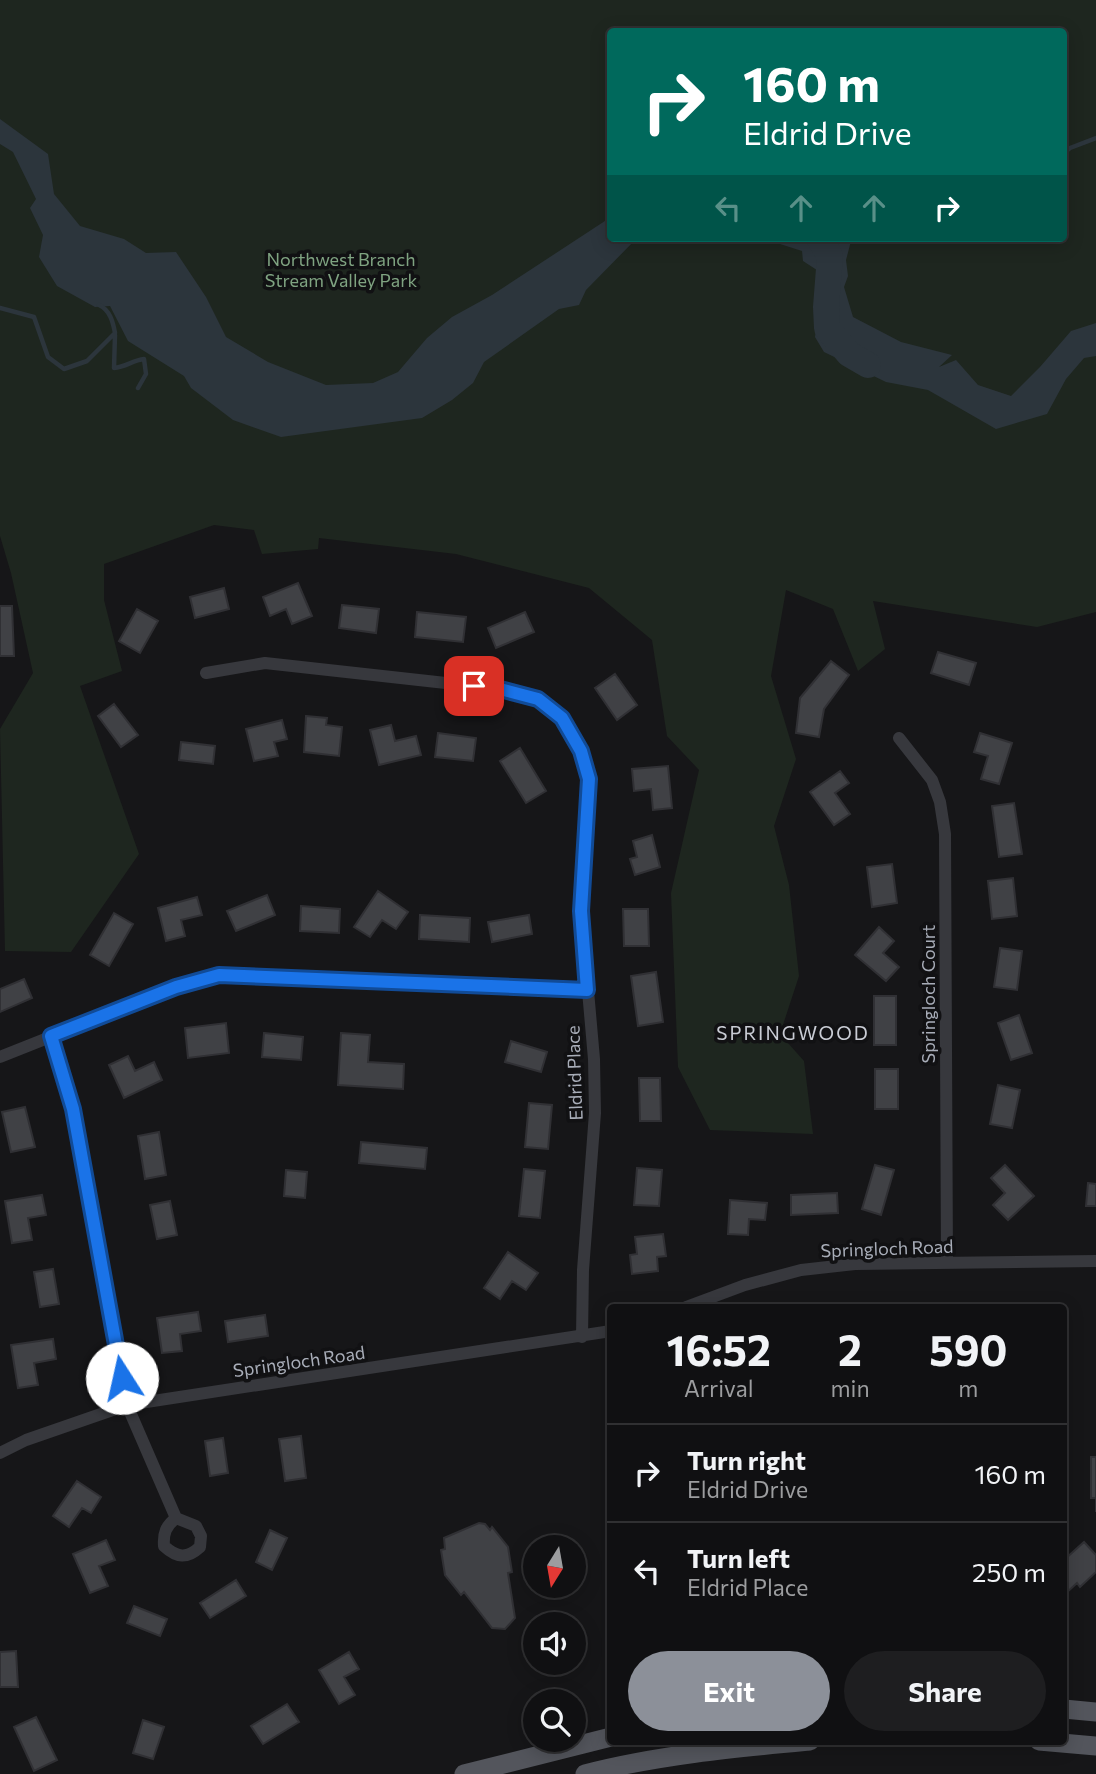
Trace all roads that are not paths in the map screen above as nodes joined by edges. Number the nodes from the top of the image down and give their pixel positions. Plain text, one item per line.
1 (206, 673) dead end
2 (899, 738) dead end
3 (587, 990) junction
4 (51, 1036) junction
5 (0, 1056) edge
6 (1096, 1261) edge
7 (947, 1262) junction
8 (694, 1304) edge
9 (607, 1332) edge
10 (582, 1337) junction
11 (127, 1405) junction
12 (0, 1453) edge
13 (176, 1518) dead end
14 (1067, 1709) edge
15 (1096, 1712) edge
16 (607, 1738) edge
17 (1067, 1743) edge
18 (768, 1745) edge
19 (1096, 1746) edge
20 (464, 1774) edge
21 (585, 1774) edge

1 - 3 street, Eldrid Place
2 - 7 street, Springloch Court
3 - 4 street
3 - 10 street, Eldrid Place
4 - 5 street
4 - 11 street
6 - 7 street, Springloch Road
7 - 8 street, Springloch Road
9 - 10 street, Springloch Road
10 - 11 street, Springloch Road
11 - 12 street, Springloch Road
11 - 13 street
14 - 15 main road
16 - 20 main road
17 - 19 main road
18 - 21 main road

